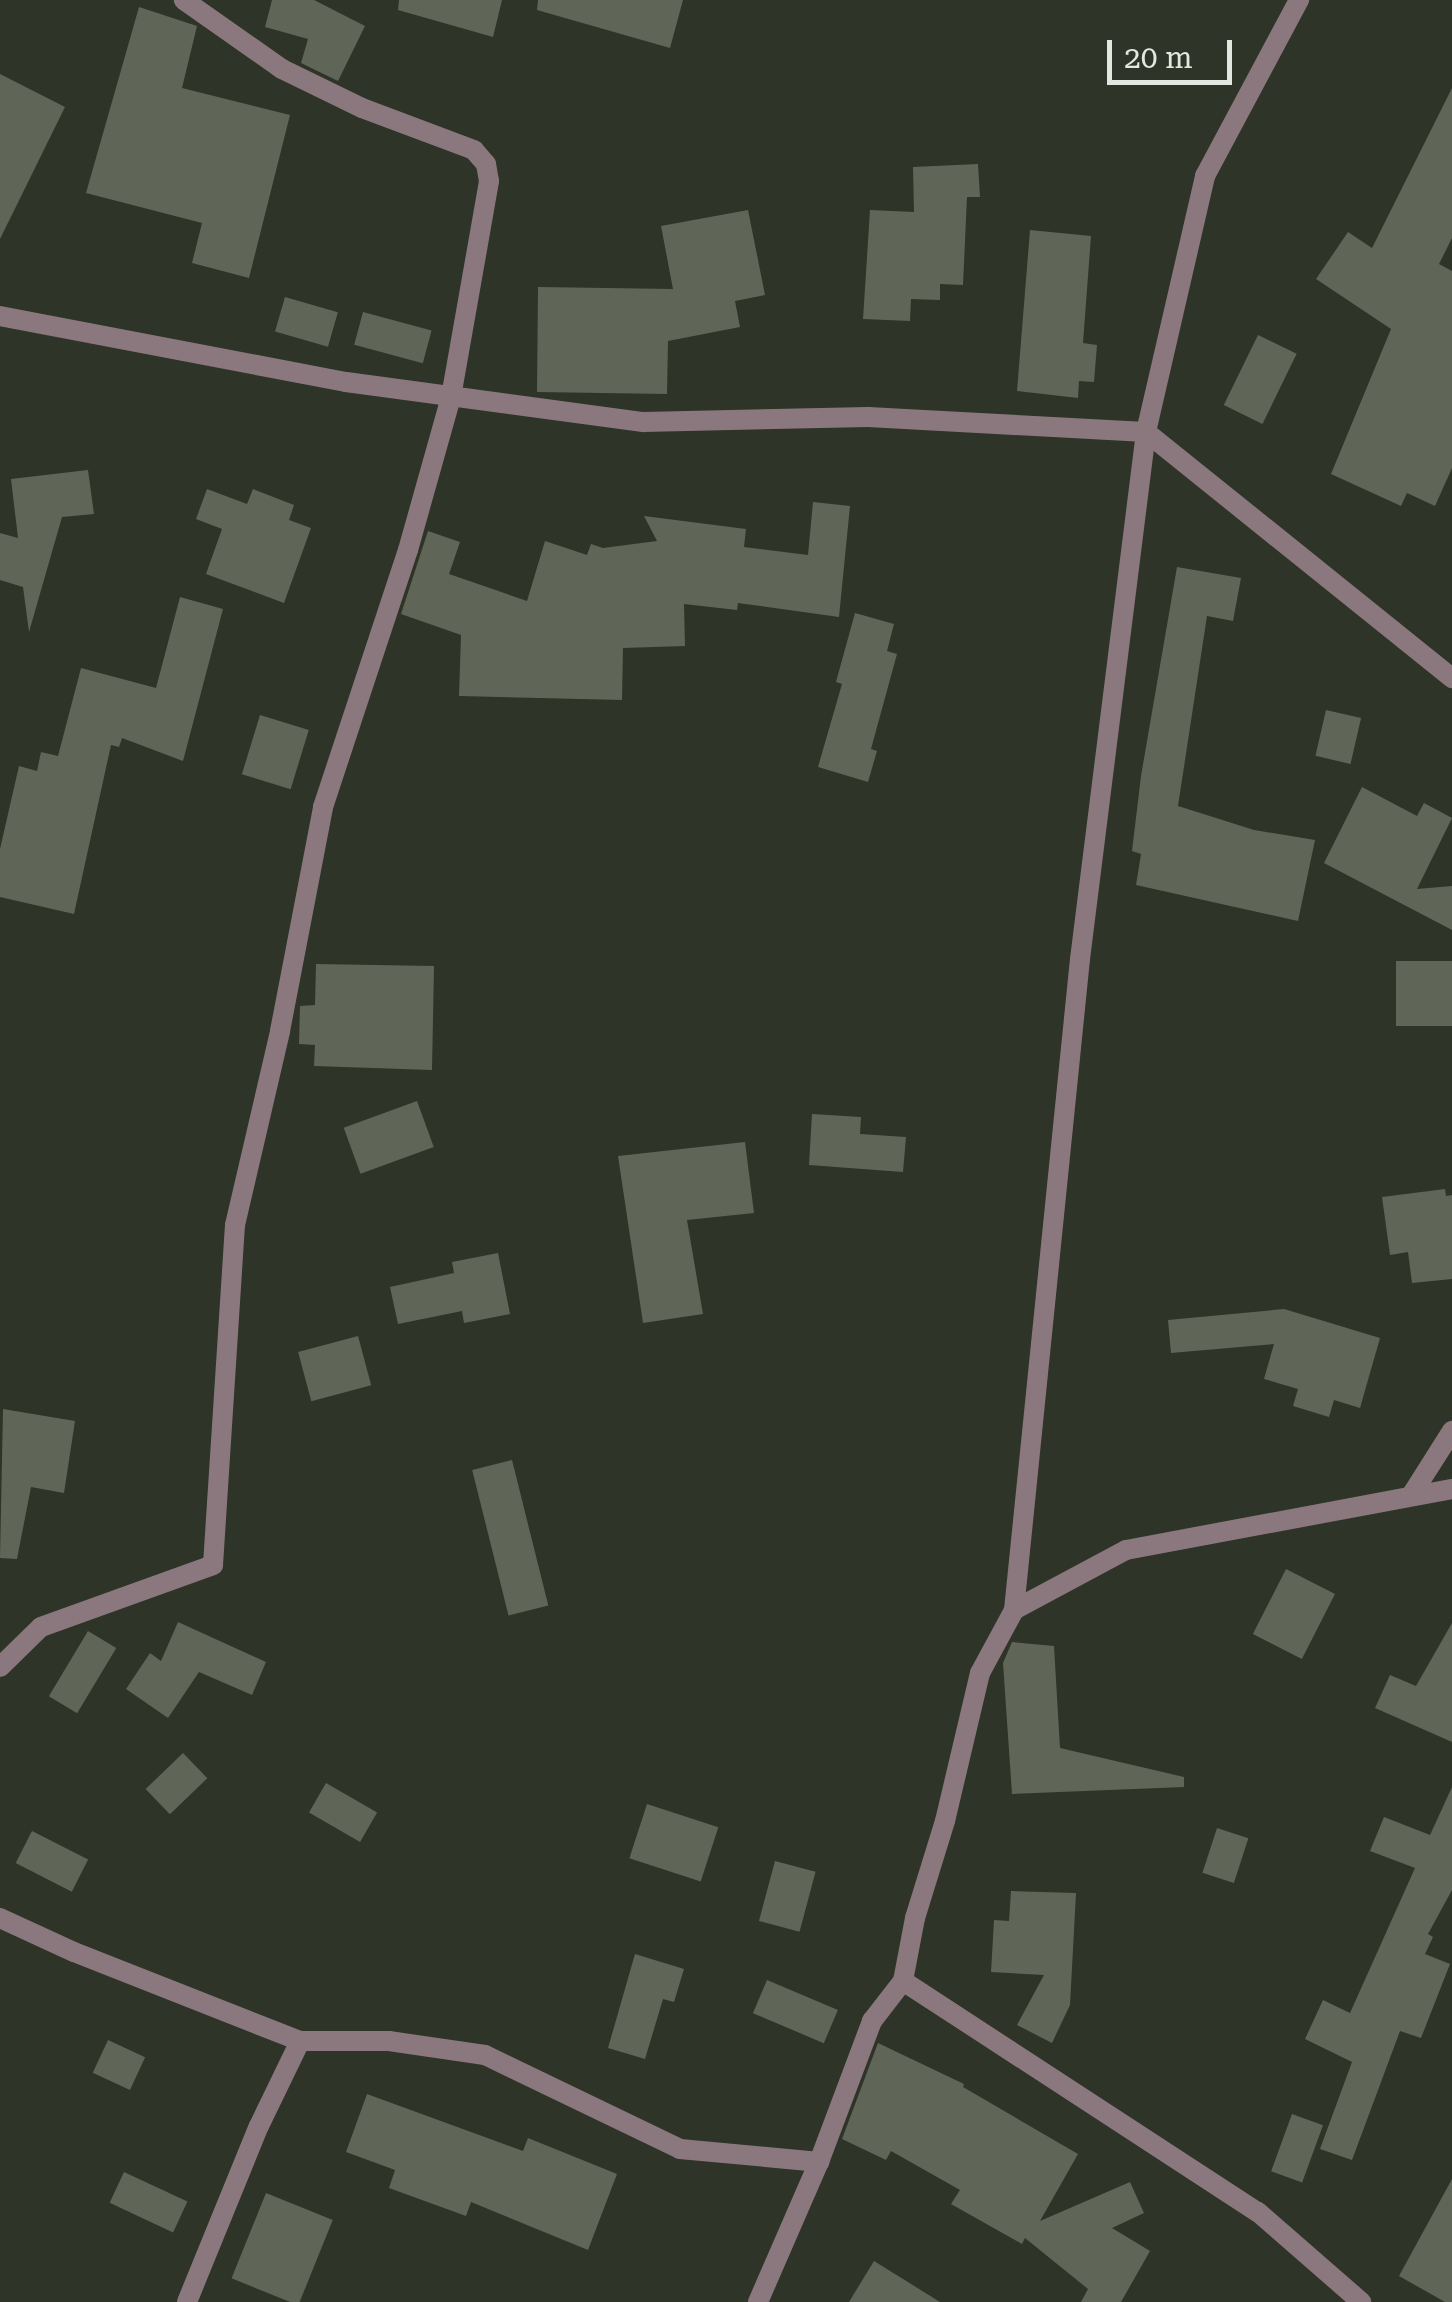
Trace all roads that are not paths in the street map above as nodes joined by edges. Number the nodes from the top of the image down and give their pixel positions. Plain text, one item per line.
1 (184, 0) edge
2 (1299, 0) edge
3 (0, 316) edge
4 (450, 398) junction
5 (1146, 432) junction
6 (1452, 678) edge
7 (1452, 1431) edge
8 (1452, 1488) edge
9 (1412, 1494) junction
10 (1014, 1610) junction
11 (0, 1667) edge
12 (0, 1918) edge
13 (902, 1981) junction
14 (300, 2041) junction
15 (819, 2162) junction
16 (188, 2302) edge
17 (758, 2302) edge
18 (1362, 2302) edge

1 - 4 street
2 - 5 street
3 - 4 street
4 - 5 street
4 - 11 street
5 - 6 street
5 - 10 street
7 - 9 street
8 - 9 street
9 - 10 street
10 - 13 street
12 - 14 street
13 - 15 street
13 - 18 street
14 - 15 street
14 - 16 street
15 - 17 street

